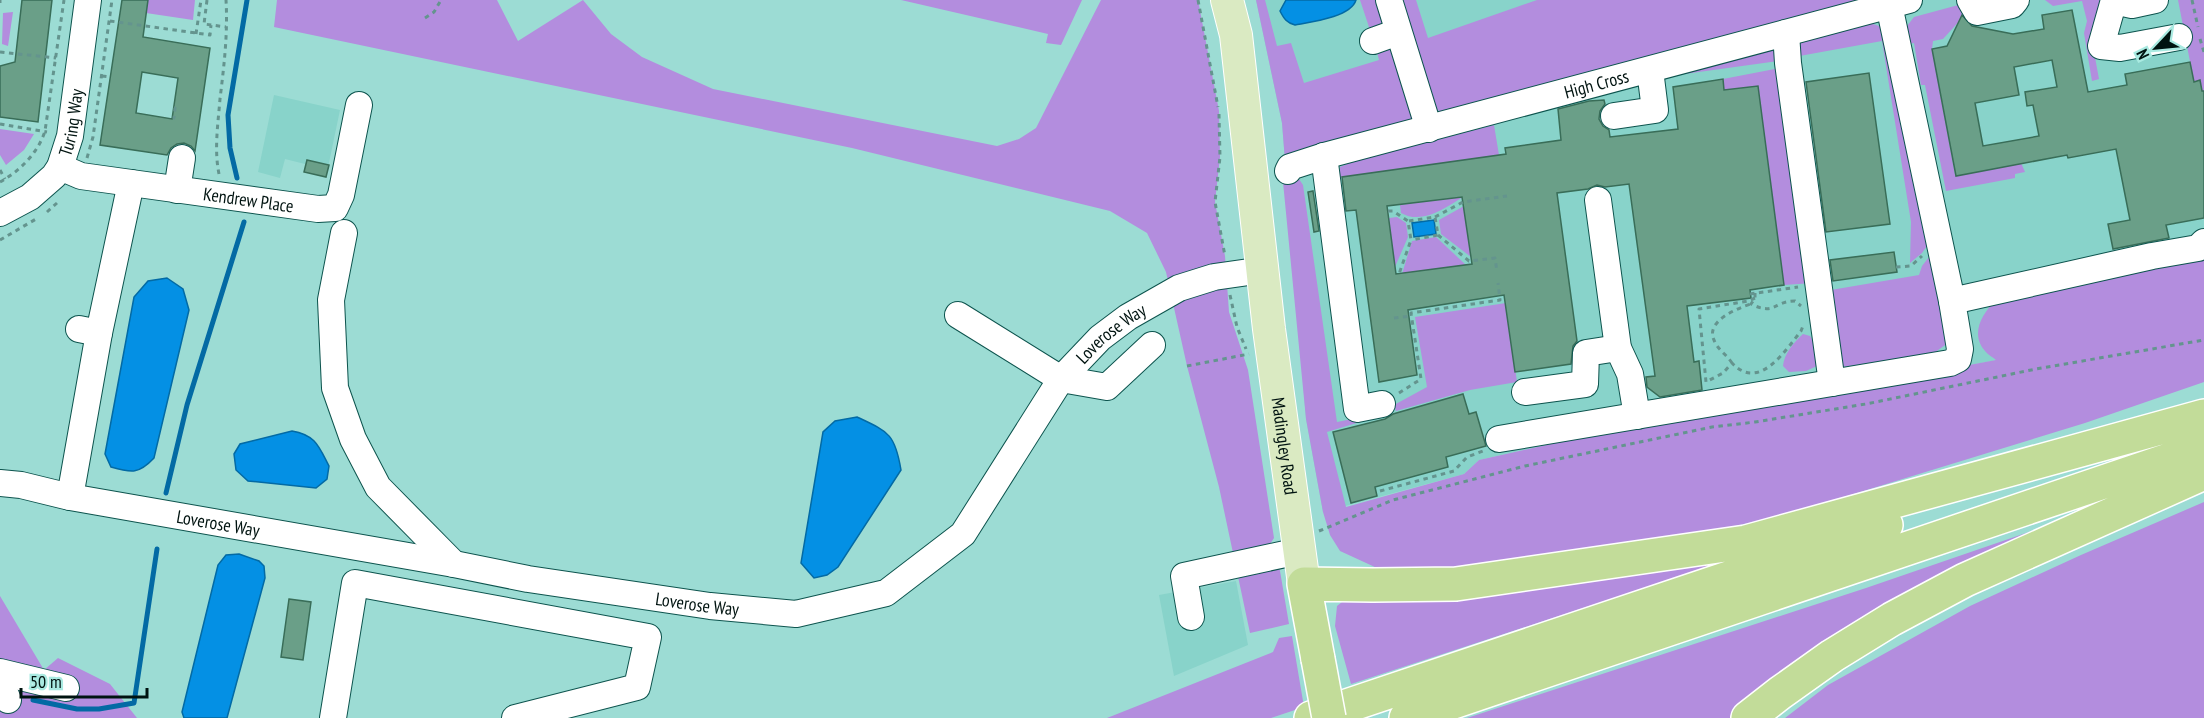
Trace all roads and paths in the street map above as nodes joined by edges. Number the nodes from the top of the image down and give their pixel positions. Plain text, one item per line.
1 (64, 0) edge
2 (88, 0) edge
3 (201, 0) edge
4 (207, 0) edge
5 (226, 0) edge
6 (441, 0) edge
7 (1209, 0) edge
8 (1227, 0) edge
9 (1389, 0) edge
10 (1970, 0) edge
11 (2016, 0) edge
12 (2155, 0) edge
13 (2114, 1) edge
14 (1899, 3) edge
15 (425, 18) dead end
16 (110, 21) dead end
17 (211, 25) junction
18 (226, 27) junction
19 (1398, 32) junction
20 (1786, 33) junction
21 (196, 34) junction
22 (2179, 37) dead end
23 (1373, 41) dead end
24 (0, 52) edge
25 (56, 58) junction
26 (1650, 70) junction
27 (102, 76) dead end
28 (110, 77) dead end
29 (359, 105) dead end
30 (174, 108) dead end
31 (1614, 116) dead end
32 (176, 118) dead end
33 (0, 124) edge
34 (1429, 129) junction
35 (45, 131) junction
36 (82, 137) junction
37 (1324, 156) junction
38 (182, 158) dead end
39 (60, 167) junction
40 (0, 170) edge
41 (1288, 171) dead end
42 (1251, 172) junction
43 (5, 179) junction
44 (0, 182) edge
45 (131, 183) junction
46 (177, 190) junction
47 (1507, 196) dead end
48 (227, 197) junction
49 (1598, 200) dead end
50 (1388, 212) dead end
51 (0, 213) edge
52 (1435, 217) junction
53 (1408, 221) junction
54 (344, 233) dead end
55 (1438, 235) junction
56 (1938, 239) junction
57 (1411, 240) junction
58 (2204, 242) edge
59 (1896, 267) dead end
60 (1263, 270) junction
61 (1497, 272) dead end
62 (1399, 274) dead end
63 (1498, 284) dead end
64 (1817, 285) junction
65 (1755, 298) junction
66 (1952, 301) junction
67 (1751, 304) junction
68 (1803, 308) dead end
69 (958, 315) dead end
70 (1411, 316) junction
71 (1394, 318) dead end
72 (1806, 318) dead end
73 (2204, 340) edge
74 (1152, 345) dead end
75 (1618, 348) junction
76 (1272, 351) junction
77 (1732, 363) junction
78 (1186, 366) dead end
79 (1061, 379) junction
80 (1832, 383) junction
81 (1525, 392) dead end
82 (1382, 404) joint
83 (1637, 416) junction
84 (2204, 417) edge
85 (1499, 439) joint
86 (2204, 448) edge
87 (2204, 473) edge
88 (13, 489) edge
89 (1380, 491) dead end
90 (70, 497) junction
91 (1299, 546) junction
92 (454, 564) junction
93 (528, 579) junction
94 (1304, 584) junction
95 (519, 612) junction
96 (1191, 617) dead end
97 (0, 672) edge
98 (66, 688) dead end
99 (333, 718) edge
100 (514, 718) edge
101 (1311, 718) edge
102 (1329, 718) edge
103 (1406, 718) edge
104 (1748, 718) edge

1 - 25 path
2 - 36 street, Turing Way
3 - 21 path
4 - 17 path
5 - 18 path
6 - 15 path
7 - 42 main road, Madingley Road
8 - 42 main road, Madingley Road
9 - 19 street
10 - 11 street
12 - 13 street
13 - 22 street
14 - 20 street, High Cross
14 - 56 street
16 - 21 path
17 - 18 path
17 - 21 path
18 - 48 path
19 - 23 street
19 - 34 street
20 - 26 street, High Cross
20 - 64 street
24 - 25 path
25 - 35 path
26 - 31 street
26 - 34 street, High Cross
27 - 28 path
29 - 48 street, Kendrew Place
30 - 32 path
33 - 35 path
34 - 37 street, High Cross
35 - 36 path
35 - 43 path
36 - 39 street, Turing Way
37 - 41 street, High Cross
37 - 82 street
38 - 46 street
39 - 45 street, Kendrew Place
39 - 51 street, Turing Way
40 - 43 path
42 - 60 main road, Madingley Road
43 - 44 path
45 - 46 street, Kendrew Place
45 - 90 street
46 - 48 street, Kendrew Place
47 - 52 path
49 - 75 street
50 - 53 path
52 - 53 path
52 - 55 path
53 - 57 path
54 - 92 street
55 - 57 path
55 - 61 path
56 - 59 path
56 - 66 street
57 - 62 path
58 - 66 street
60 - 76 main road, Madingley Road
60 - 79 street, Loverose Way
63 - 70 path
64 - 65 path
64 - 80 street
65 - 67 path
65 - 77 path
66 - 80 street
67 - 68 path
67 - 77 path
69 - 79 street
70 - 71 path
70 - 82 path
72 - 77 path
73 - 91 path
74 - 79 street
75 - 81 street
75 - 83 street
76 - 78 path
76 - 91 main road, Madingley Road
79 - 93 street, Loverose Way
80 - 83 street
83 - 85 street
84 - 94 highway
84 - 101 highway
85 - 89 path
86 - 103 highway
87 - 104 highway
88 - 90 street, Loverose Way
90 - 92 street, Loverose Way
91 - 94 main road, Madingley Road
91 - 96 street
92 - 93 street, Loverose Way
93 - 95 street
94 - 102 highway, Madingley Road, bridge
95 - 99 street
95 - 100 street
97 - 98 street

